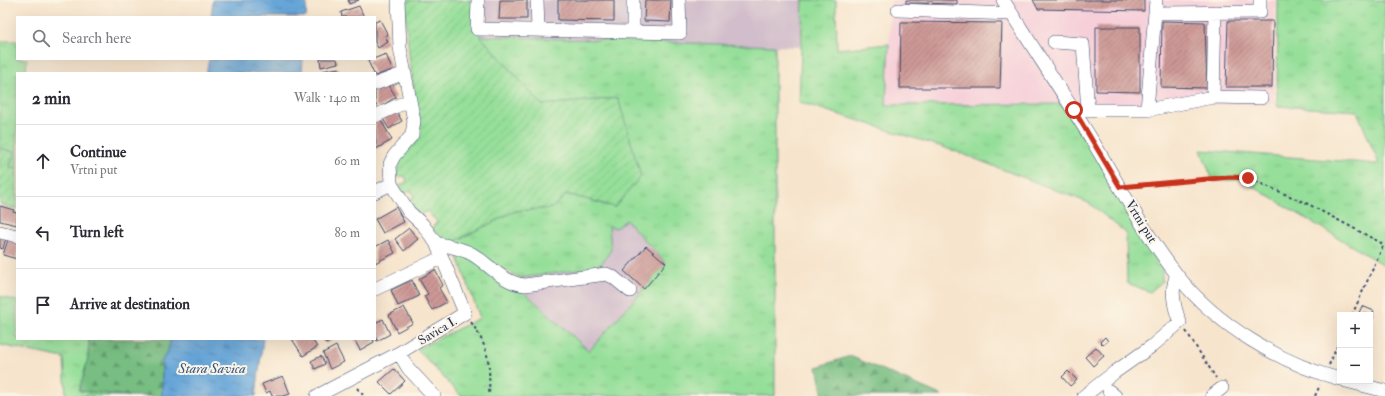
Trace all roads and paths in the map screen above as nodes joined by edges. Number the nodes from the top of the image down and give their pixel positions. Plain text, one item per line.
1 (398, 0) edge
2 (478, 0) edge
3 (537, 0) edge
4 (634, 0) edge
5 (679, 0) edge
6 (1002, 0) edge
7 (1260, 0) edge
8 (1156, 6) edge
9 (898, 10) dead end
10 (1215, 12) junction
11 (1012, 14) junction
12 (538, 29) junction
13 (633, 32) junction
14 (1054, 42) dead end
15 (404, 73) junction
16 (376, 84) edge
17 (1213, 97) junction
18 (1261, 98) dead end
19 (410, 100) junction
20 (1074, 110) junction
21 (1088, 110) junction
22 (1147, 110) junction
23 (376, 116) edge
24 (391, 184) junction
25 (1120, 187) junction
26 (376, 192) edge
27 (0, 232) edge
28 (16, 236) edge
29 (436, 243) junction
30 (1384, 245) edge
31 (441, 258) junction
32 (1177, 275) junction
33 (376, 289) edge
34 (630, 291) dead end
35 (1353, 312) edge
36 (465, 313) junction
37 (1180, 322) junction
38 (399, 353) junction
39 (1337, 378) edge
40 (1358, 384) edge
41 (1222, 388) joint
42 (1385, 391) edge
43 (317, 396) edge
44 (434, 396) edge
45 (490, 396) edge
46 (1084, 396) edge
47 (1212, 396) edge

1 - 15 street, Savica I.
2 - 12 street
3 - 12 street
4 - 13 street
5 - 13 street
6 - 11 street, Vrtni put
7 - 10 street
8 - 10 street
8 - 22 street
9 - 11 street
10 - 17 street
11 - 20 street, Vrtni put
12 - 13 street
14 - 21 street
15 - 16 street
15 - 19 street, Savica I.
17 - 18 street
17 - 22 street
19 - 23 street
19 - 24 street, Savica I.
20 - 21 street
20 - 25 street, Vrtni put
21 - 22 street
24 - 26 street
24 - 29 street, Savica I.
25 - 30 path
25 - 32 street, Vrtni put
27 - 28 street
29 - 31 street, Savica I.
29 - 34 street
30 - 35 path
31 - 33 street
31 - 36 street, Savica I.
32 - 37 street
32 - 39 street, Vrtni put
36 - 38 street, Savica I.
36 - 45 path
37 - 41 path
37 - 46 street
38 - 43 street, Savica I.
38 - 44 street
40 - 42 street
41 - 47 street

